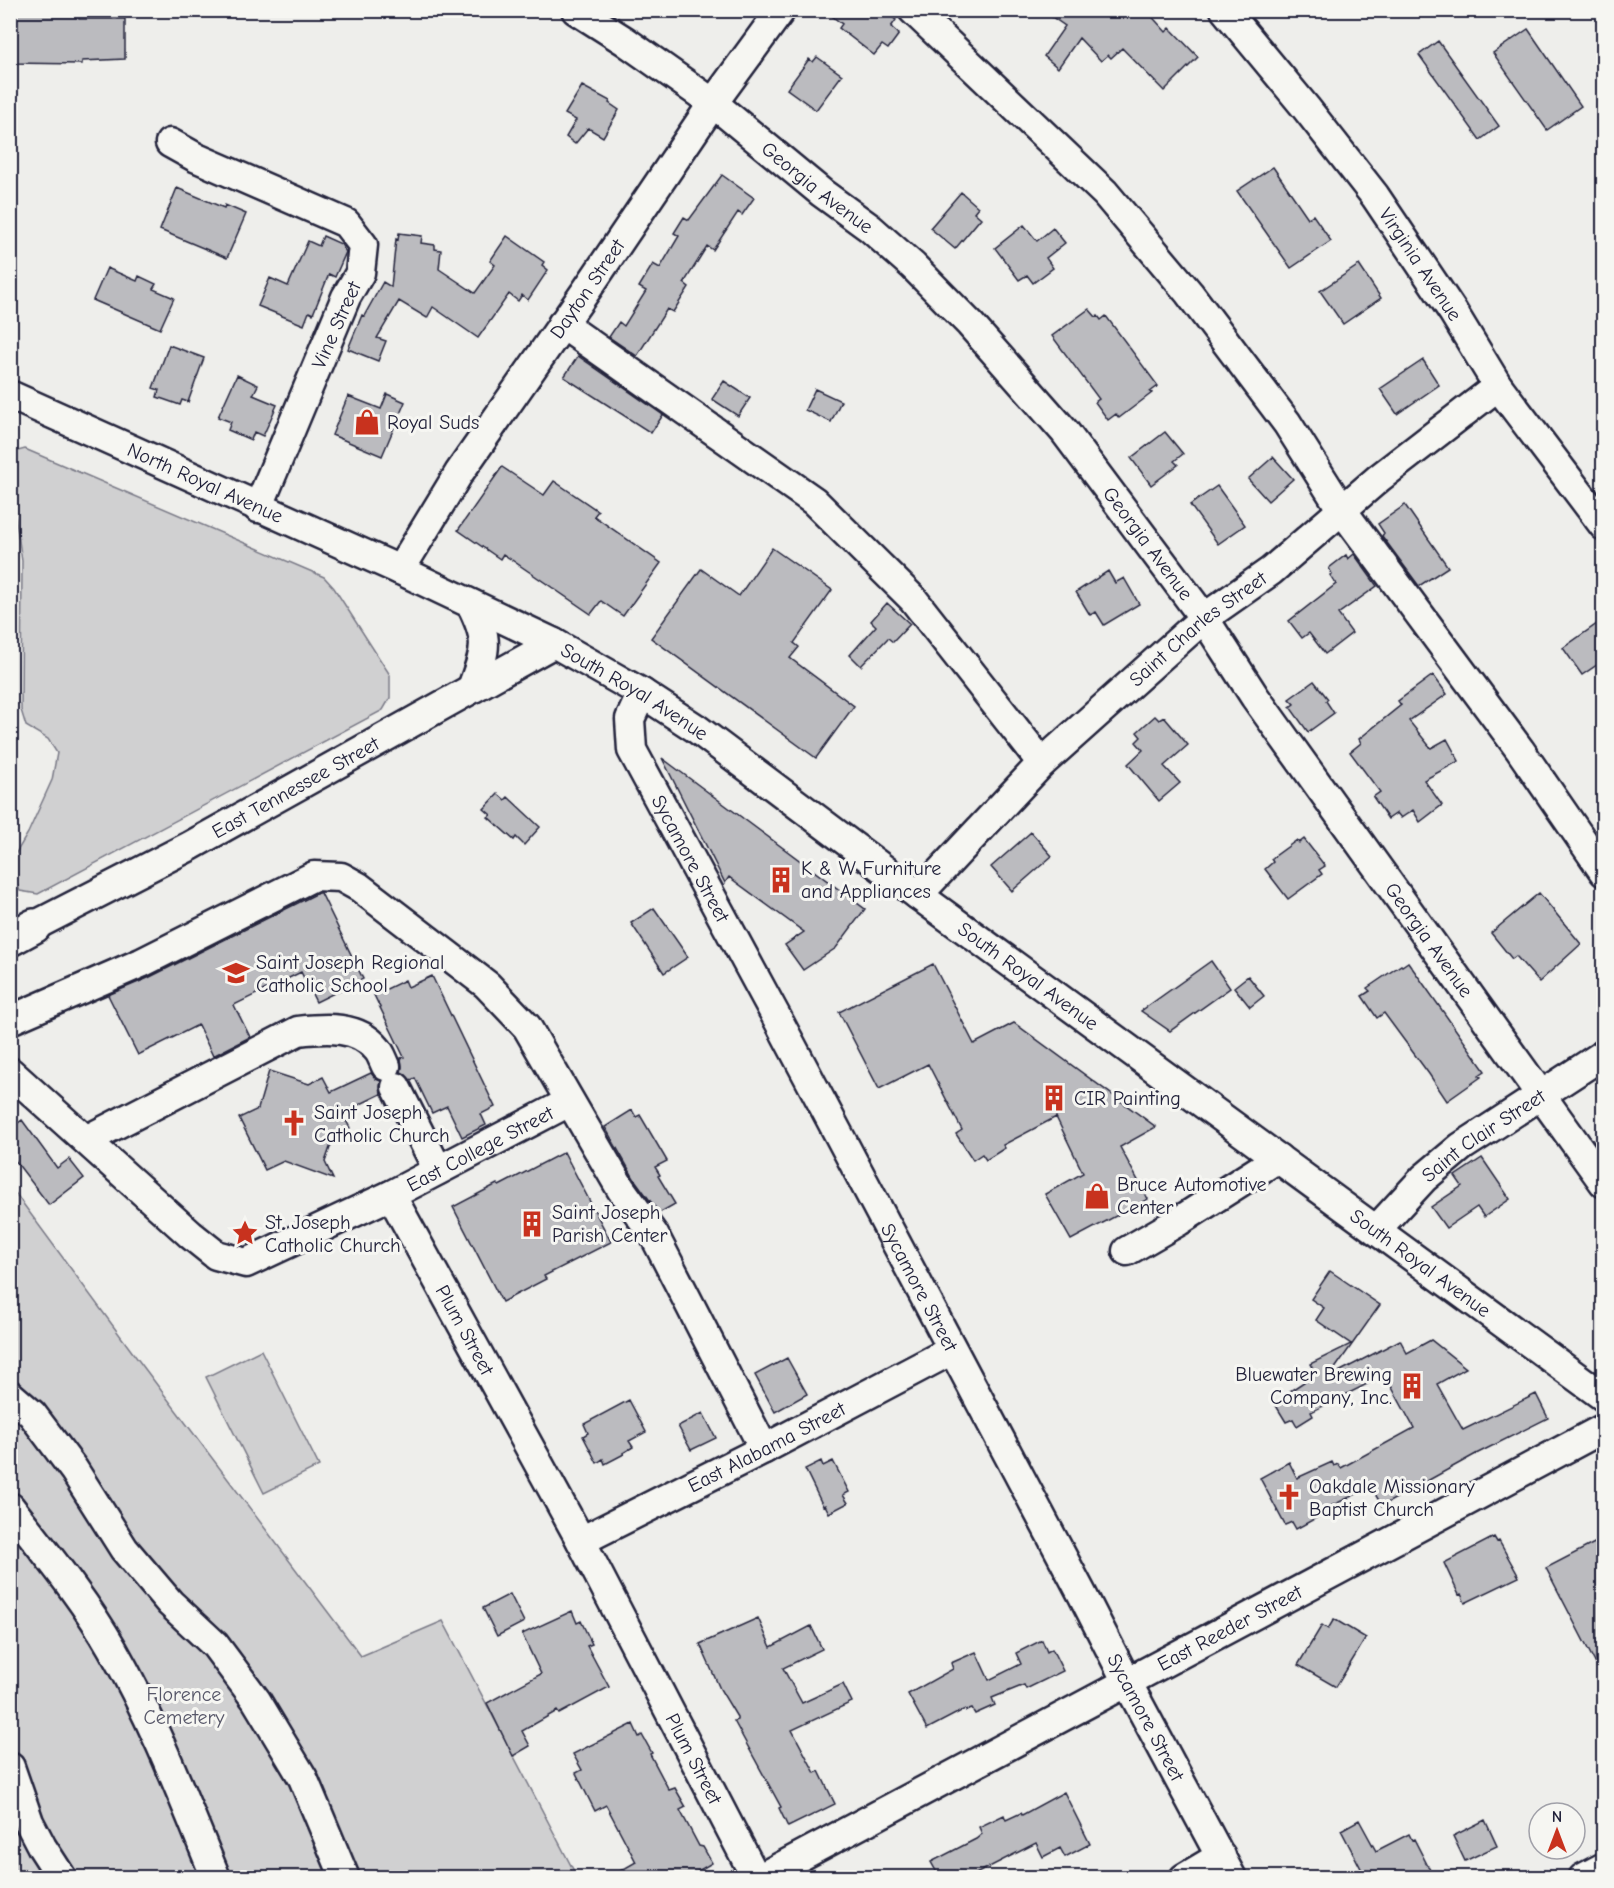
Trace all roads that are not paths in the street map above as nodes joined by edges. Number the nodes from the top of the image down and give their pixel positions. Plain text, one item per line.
1 (576, 10) edge
2 (781, 10) edge
3 (913, 10) edge
4 (1225, 10) edge
5 (713, 103) junction
6 (170, 143) dead end
7 (562, 324) junction
8 (1498, 386) junction
9 (10, 395) edge
10 (258, 508) junction
11 (1342, 510) junction
12 (1604, 526) edge
13 (400, 570) junction
14 (471, 604) junction
15 (1204, 618) junction
16 (554, 643) junction
17 (472, 688) junction
18 (642, 693) junction
19 (1042, 763) junction
20 (1604, 872) edge
21 (918, 895) junction
22 (18, 931) edge
23 (10, 1020) edge
24 (1604, 1054) edge
25 (10, 1072) edge
26 (1540, 1095) junction
27 (569, 1102) junction
28 (86, 1140) junction
29 (1278, 1158) junction
30 (438, 1170) junction
31 (1604, 1183) edge
32 (391, 1195) junction
33 (1376, 1230) junction
34 (1127, 1251) dead end
35 (952, 1350) junction
36 (10, 1395) edge
37 (1604, 1397) edge
38 (1604, 1428) edge
39 (764, 1449) junction
40 (10, 1507) edge
41 (581, 1541) junction
42 (1127, 1682) junction
43 (10, 1767) edge
44 (1227, 1867) edge
45 (1604, 1867) edge
46 (62, 1878) edge
47 (216, 1878) edge
48 (345, 1878) edge
49 (756, 1878) edge
50 (760, 1878) edge
51 (1184, 1878) edge
52 (1583, 1878) edge

1 - 5 street, Georgia Avenue
2 - 5 street, Dayton Street
3 - 11 street
4 - 8 street, Virginia Avenue
5 - 7 street, Dayton Street
5 - 15 street, Georgia Avenue
6 - 10 street, Vine Street
7 - 13 street, Dayton Street
7 - 19 street
8 - 11 street, Saint Charles Street
8 - 12 street, Virginia Avenue
9 - 10 street, North Royal Avenue
10 - 13 street, North Royal Avenue
11 - 15 street, Saint Charles Street
11 - 20 street
13 - 14 street, South Royal Avenue
14 - 16 street, South Royal Avenue
14 - 17 street
15 - 19 street, Saint Charles Street
15 - 26 street, Georgia Avenue
16 - 17 street, East Tennessee Street
16 - 18 street, South Royal Avenue
17 - 22 street, East Tennessee Street
18 - 21 street, South Royal Avenue
18 - 35 street, Sycamore Street
19 - 21 street, Saint Charles Street
21 - 29 street, South Royal Avenue
23 - 27 street
24 - 26 street, Saint Clair Street
25 - 28 street
26 - 31 street, Georgia Avenue
26 - 33 street, Saint Clair Street
27 - 30 street, East College Street
27 - 39 street
28 - 30 street
28 - 32 street
29 - 33 street, South Royal Avenue
29 - 34 street
30 - 32 street, East College Street
32 - 41 street, Plum Street
33 - 37 street, South Royal Avenue
35 - 39 street, East Alabama Street
35 - 42 street, Sycamore Street
36 - 48 street
38 - 42 street, East Reeder Street
39 - 41 street, East Alabama Street
40 - 47 street
41 - 49 street, Plum Street
42 - 44 street, Sycamore Street
42 - 50 street, East Reeder Street
43 - 46 street
44 - 51 street
45 - 52 street

